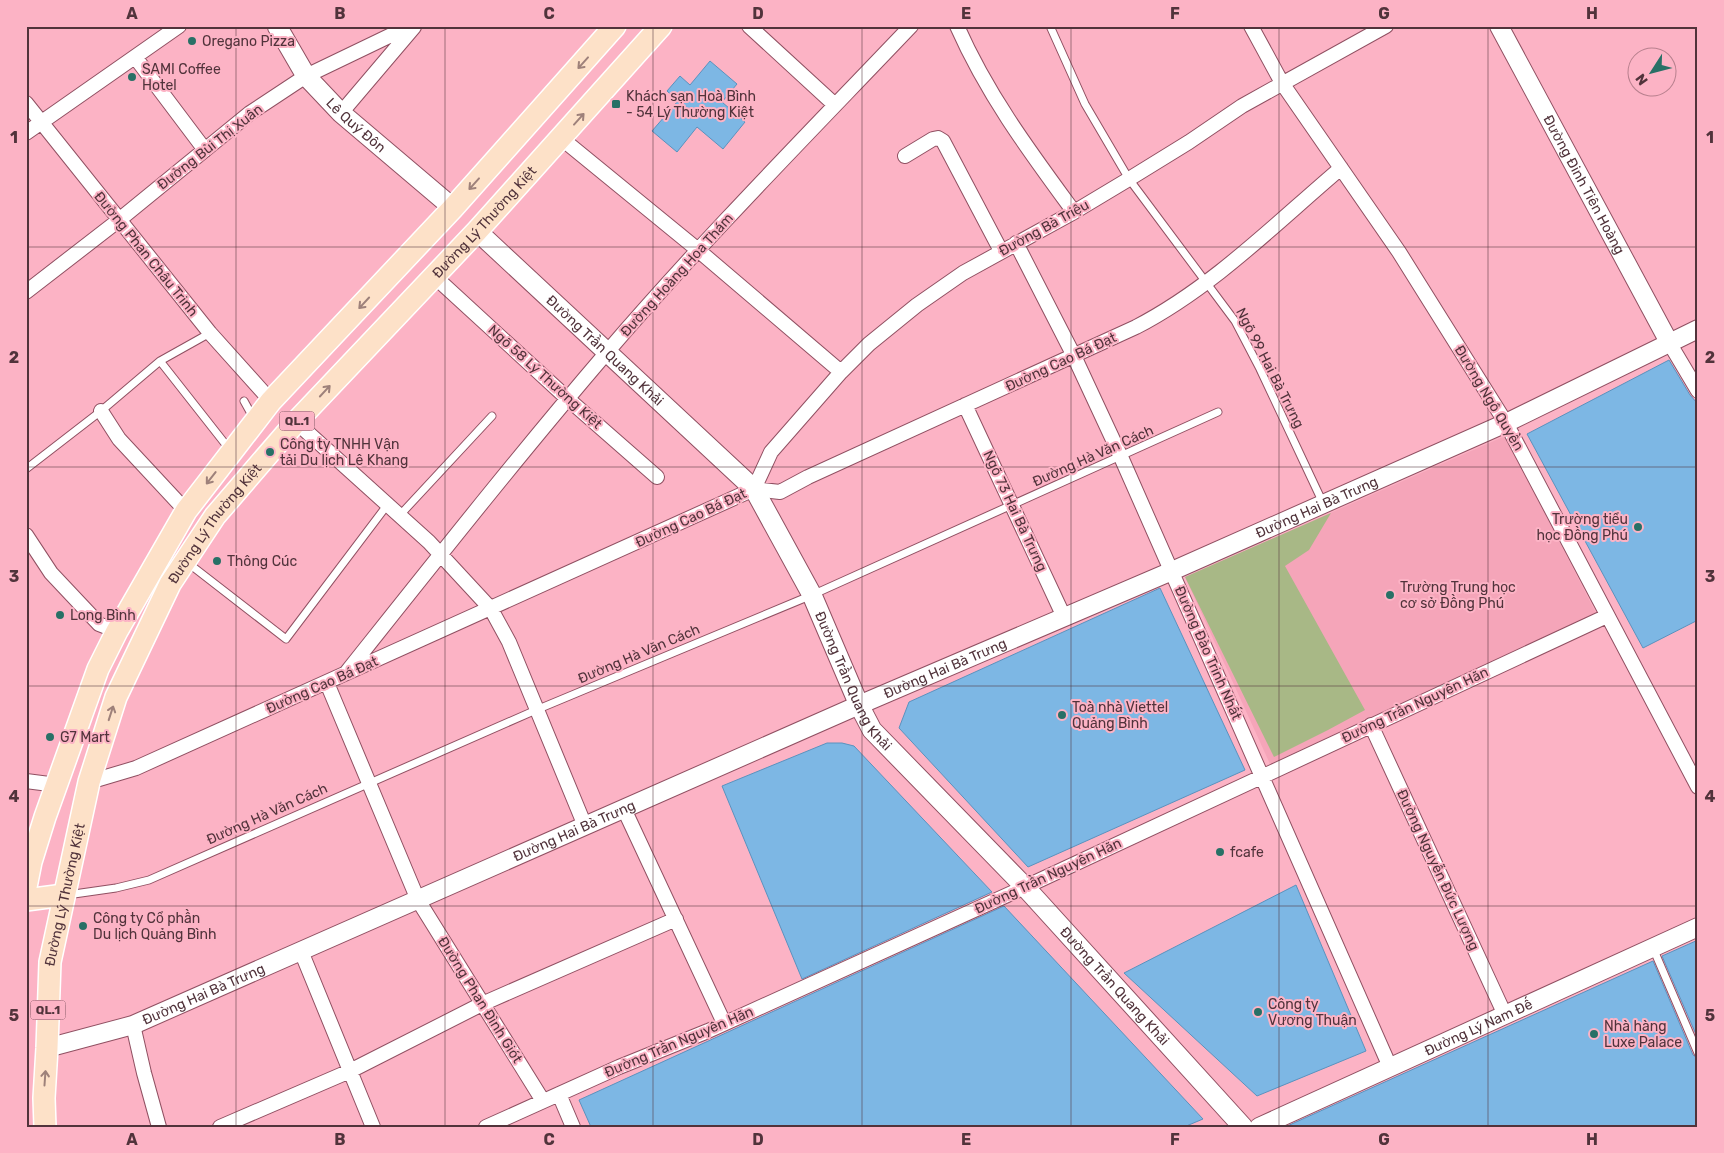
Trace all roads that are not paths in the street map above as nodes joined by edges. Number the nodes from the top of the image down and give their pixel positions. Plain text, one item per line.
1 (179, 26) edge
2 (277, 26) edge
3 (410, 26) edge
4 (415, 26) edge
5 (615, 26) edge
6 (661, 26) edge
7 (749, 26) edge
8 (911, 26) edge
9 (957, 26) edge
10 (1050, 26) edge
11 (1251, 26) edge
12 (1386, 26) edge
13 (1499, 26) edge
14 (135, 57) junction
15 (306, 76) junction
16 (1282, 83) junction
17 (26, 104) edge
18 (835, 105) junction
19 (341, 113) junction
20 (40, 122) junction
21 (26, 133) edge
22 (562, 138) junction
23 (204, 150) junction
24 (905, 156) dead end
25 (1341, 168) junction
26 (1129, 179) junction
27 (453, 208) junction
28 (1074, 212) junction
29 (119, 220) junction
30 (478, 231) junction
31 (1016, 243) junction
32 (698, 250) junction
33 (1001, 251) junction
34 (434, 276) junction
35 (1206, 284) junction
36 (26, 292) edge
37 (1698, 329) edge
38 (210, 333) junction
39 (1670, 344) junction
40 (607, 352) junction
41 (1074, 356) junction
42 (160, 362) junction
43 (841, 372) junction
44 (1698, 391) edge
45 (568, 399) junction
46 (244, 401) dead end
47 (271, 402) junction
48 (966, 405) junction
49 (101, 412) junction
50 (1218, 412) dead end
51 (492, 416) dead end
52 (255, 422) junction
53 (296, 422) junction
54 (1506, 423) junction
55 (232, 452) junction
56 (1120, 457) junction
57 (26, 469) edge
58 (657, 477) dead end
59 (754, 489) junction
60 (388, 504) junction
61 (1323, 504) junction
62 (1012, 506) junction
63 (186, 511) junction
64 (400, 516) junction
65 (26, 535) edge
66 (441, 554) junction
67 (185, 562) junction
68 (1172, 571) junction
69 (812, 595) junction
70 (491, 609) junction
71 (1607, 616) junction
72 (1064, 617) junction
73 (117, 631) junction
74 (344, 675) junction
75 (327, 683) junction
76 (859, 705) junction
77 (536, 710) junction
78 (1371, 725) junction
79 (1262, 776) junction
80 (26, 781) edge
81 (89, 782) junction
82 (370, 783) junction
83 (57, 784) junction
84 (1698, 787) edge
85 (624, 809) junction
86 (585, 826) junction
87 (29, 854) edge
88 (26, 887) edge
89 (1025, 887) junction
90 (64, 896) junction
91 (26, 900) edge
92 (418, 900) junction
93 (676, 919) junction
94 (1698, 927) edge
95 (1653, 948) junction
96 (301, 951) junction
97 (482, 1004) junction
98 (1504, 1015) junction
99 (724, 1023) junction
100 (133, 1025) junction
101 (47, 1048) junction
102 (1698, 1053) edge
103 (1390, 1067) junction
104 (350, 1070) junction
105 (559, 1094) junction
106 (543, 1101) junction
107 (45, 1127) edge
108 (159, 1127) edge
109 (220, 1127) edge
110 (373, 1127) edge
111 (486, 1127) edge
112 (573, 1127) edge
113 (1243, 1127) edge
114 (1259, 1127) edge

1 - 14 street
2 - 15 main road, Lê Quý Đôn
3 - 15 street, Đường Bùi Thị Xuân
4 - 19 street
5 -> 27 main road, Đường Lý Thường Kiệt / QL.1
22 -> 6 main road, Đường Lý Thường Kiệt / QL.1
7 - 18 street
8 - 18 street, Đường Hoàng Hoa Thám
9 - 28 street
10 - 26 lane, Ngõ 99 Hai Bà Trưng
11 - 16 street, Đường Ngô Quyền
12 - 16 street, Đường Bà Triệu
13 - 39 street, Đường Đinh Tiên Hoàng
14 - 20 street
14 - 23 street
15 - 19 main road, Lê Quý Đôn
15 - 23 street, Đường Bùi Thị Xuân
16 - 25 street, Đường Ngô Quyền
16 - 26 street, Đường Bà Triệu
17 - 20 street, Đường Phan Châu Trinh
18 - 32 street, Đường Hoàng Hoa Thám
19 - 27 main road, Lê Quý Đôn
20 - 21 street
20 - 29 street, Đường Phan Châu Trinh
22 - 30 main road, Đường Lý Thường Kiệt / QL.1
22 - 32 street
23 - 29 street, Đường Bùi Thị Xuân
24 - 33 street
25 - 35 street, Đường Cao Bá Đạt
25 - 54 street, Đường Ngô Quyền
26 - 28 street, Đường Bà Triệu
26 - 35 lane, Ngõ 99 Hai Bà Trưng
27 - 30 main road
27 -> 47 main road, Đường Lý Thường Kiệt / QL.1
28 - 31 street, Đường Bà Triệu
29 - 36 street, Đường Bùi Thị Xuân
29 - 38 street, Đường Phan Châu Trinh
30 - 34 main road, Đường Lý Thường Kiệt / QL.1
30 - 40 main road, Đường Trần Quang Khải
31 - 33 street, Đường Bà Triệu
31 - 41 street, Đường Đào Trinh Nhất
32 - 40 street, Đường Hoàng Hoa Thám
32 - 43 street
33 - 43 street, Đường Bà Triệu
34 - 45 street, Ngõ 58 Lý Thường Kiệt
53 -> 34 main road, Đường Lý Thường Kiệt / QL.1
35 - 41 street, Đường Cao Bá Đạt
35 - 61 lane, Ngõ 99 Hai Bà Trưng
37 - 39 street, Đường Hai Bà Trưng
38 - 42 lane
38 - 47 street, Đường Phan Châu Trinh
39 - 44 street
39 - 54 street, Đường Hai Bà Trưng
40 - 45 street, Đường Hoàng Hoa Thám
40 - 59 main road, Đường Trần Quang Khải
41 - 48 street, Đường Cao Bá Đạt
41 - 56 street, Đường Đào Trinh Nhất
42 - 49 lane
42 - 55 lane
43 - 59 street, Đường Bà Triệu
45 - 58 street, Ngõ 58 Lý Thường Kiệt
45 - 66 street, Đường Hoàng Hoa Thám
46 - 52 lane
47 - 52 main road, Đường Lý Thường Kiệt / QL.1
48 - 59 street, Đường Cao Bá Đạt
48 - 62 street, Ngõ 73 Hai Bà Trưng
49 - 57 lane
49 - 63 street
50 - 56 lane, Đường Hà Văn Cách
51 - 64 lane
52 - 55 main road, Đường Lý Thường Kiệt / QL.1
53 - 60 street
53 - 67 main road, Đường Lý Thường Kiệt / QL.1
54 - 61 street, Đường Hai Bà Trưng
54 - 71 street, Đường Ngô Quyền
55 -> 63 main road, Đường Lý Thường Kiệt / QL.1
56 - 62 lane, Đường Hà Văn Cách
56 - 68 street, Đường Đào Trinh Nhất
59 - 69 main road, Đường Trần Quang Khải
59 - 70 street, Đường Cao Bá Đạt
60 - 64 street
60 - 67 lane
61 - 68 street, Đường Hai Bà Trưng
62 - 69 lane, Đường Hà Văn Cách
62 - 72 street, Ngõ 73 Hai Bà Trưng
63 - 73 main road, Đường Lý Thường Kiệt / QL.1
64 - 66 street
65 - 73 street
66 - 70 street
66 - 74 street, Đường Hoàng Hoa Thám
81 -> 67 main road, Đường Lý Thường Kiệt / QL.1
68 - 72 street, Đường Hai Bà Trưng
68 - 79 street, Đường Đào Trinh Nhất
69 - 76 main road, Đường Trần Quang Khải
69 - 77 lane, Đường Hà Văn Cách
70 - 74 street, Đường Cao Bá Đạt
70 - 77 street
71 - 78 street, Đường Trần Nguyên Hãn
71 - 84 street, Đường Ngô Quyền
72 - 76 street, Đường Hai Bà Trưng
73 - 83 main road, Đường Lý Thường Kiệt / QL.1
74 - 75 street, Đường Cao Bá Đạt
75 - 81 street, Đường Cao Bá Đạt
75 - 82 street, Đường Phan Đình Giót
76 - 85 street, Đường Hai Bà Trưng
76 - 89 main road, Đường Trần Quang Khải
77 - 82 lane, Đường Hà Văn Cách
77 - 86 street
78 - 79 street, Đường Trần Nguyên Hãn
78 - 98 street, Đường Nguyễn Đức Lượng
79 - 89 street, Đường Trần Nguyên Hãn
79 - 103 street, Đường Đào Trinh Nhất
80 - 83 street
81 - 90 main road, Đường Lý Thường Kiệt / QL.1
82 - 90 lane, Đường Hà Văn Cách
82 - 92 street, Đường Phan Đình Giót
83 - 87 main road, Đường Lý Thường Kiệt / QL.1
85 - 86 street, Đường Hai Bà Trưng
85 - 93 street
86 - 92 street, Đường Hai Bà Trưng
87 - 88 main road, Đường Lý Thường Kiệt / QL.1
89 - 99 street, Đường Trần Nguyên Hãn
89 - 113 main road, Đường Trần Quang Khải
90 - 91 main road
90 - 101 main road, Đường Lý Thường Kiệt / QL.1
92 - 96 street, Đường Hai Bà Trưng
92 - 97 street, Đường Phan Đình Giót
93 - 97 street
93 - 99 street
94 - 95 street, Đường Lý Nam Đế
95 - 98 street, Đường Lý Nam Đế
95 - 102 lane
96 - 100 street, Đường Hai Bà Trưng
96 - 104 street
97 - 104 street
97 - 106 street, Đường Phan Đình Giót
98 - 103 street, Đường Lý Nam Đế
99 - 105 street, Đường Trần Nguyên Hãn
100 - 101 street, Đường Hai Bà Trưng
100 - 108 street
107 -> 101 main road, Đường Lý Thường Kiệt / QL.1
103 - 114 street, Đường Lý Nam Đế
104 - 109 street
104 - 110 street
105 - 106 street, Đường Trần Nguyên Hãn
105 - 112 street
106 - 111 street, Đường Trần Nguyên Hãn

